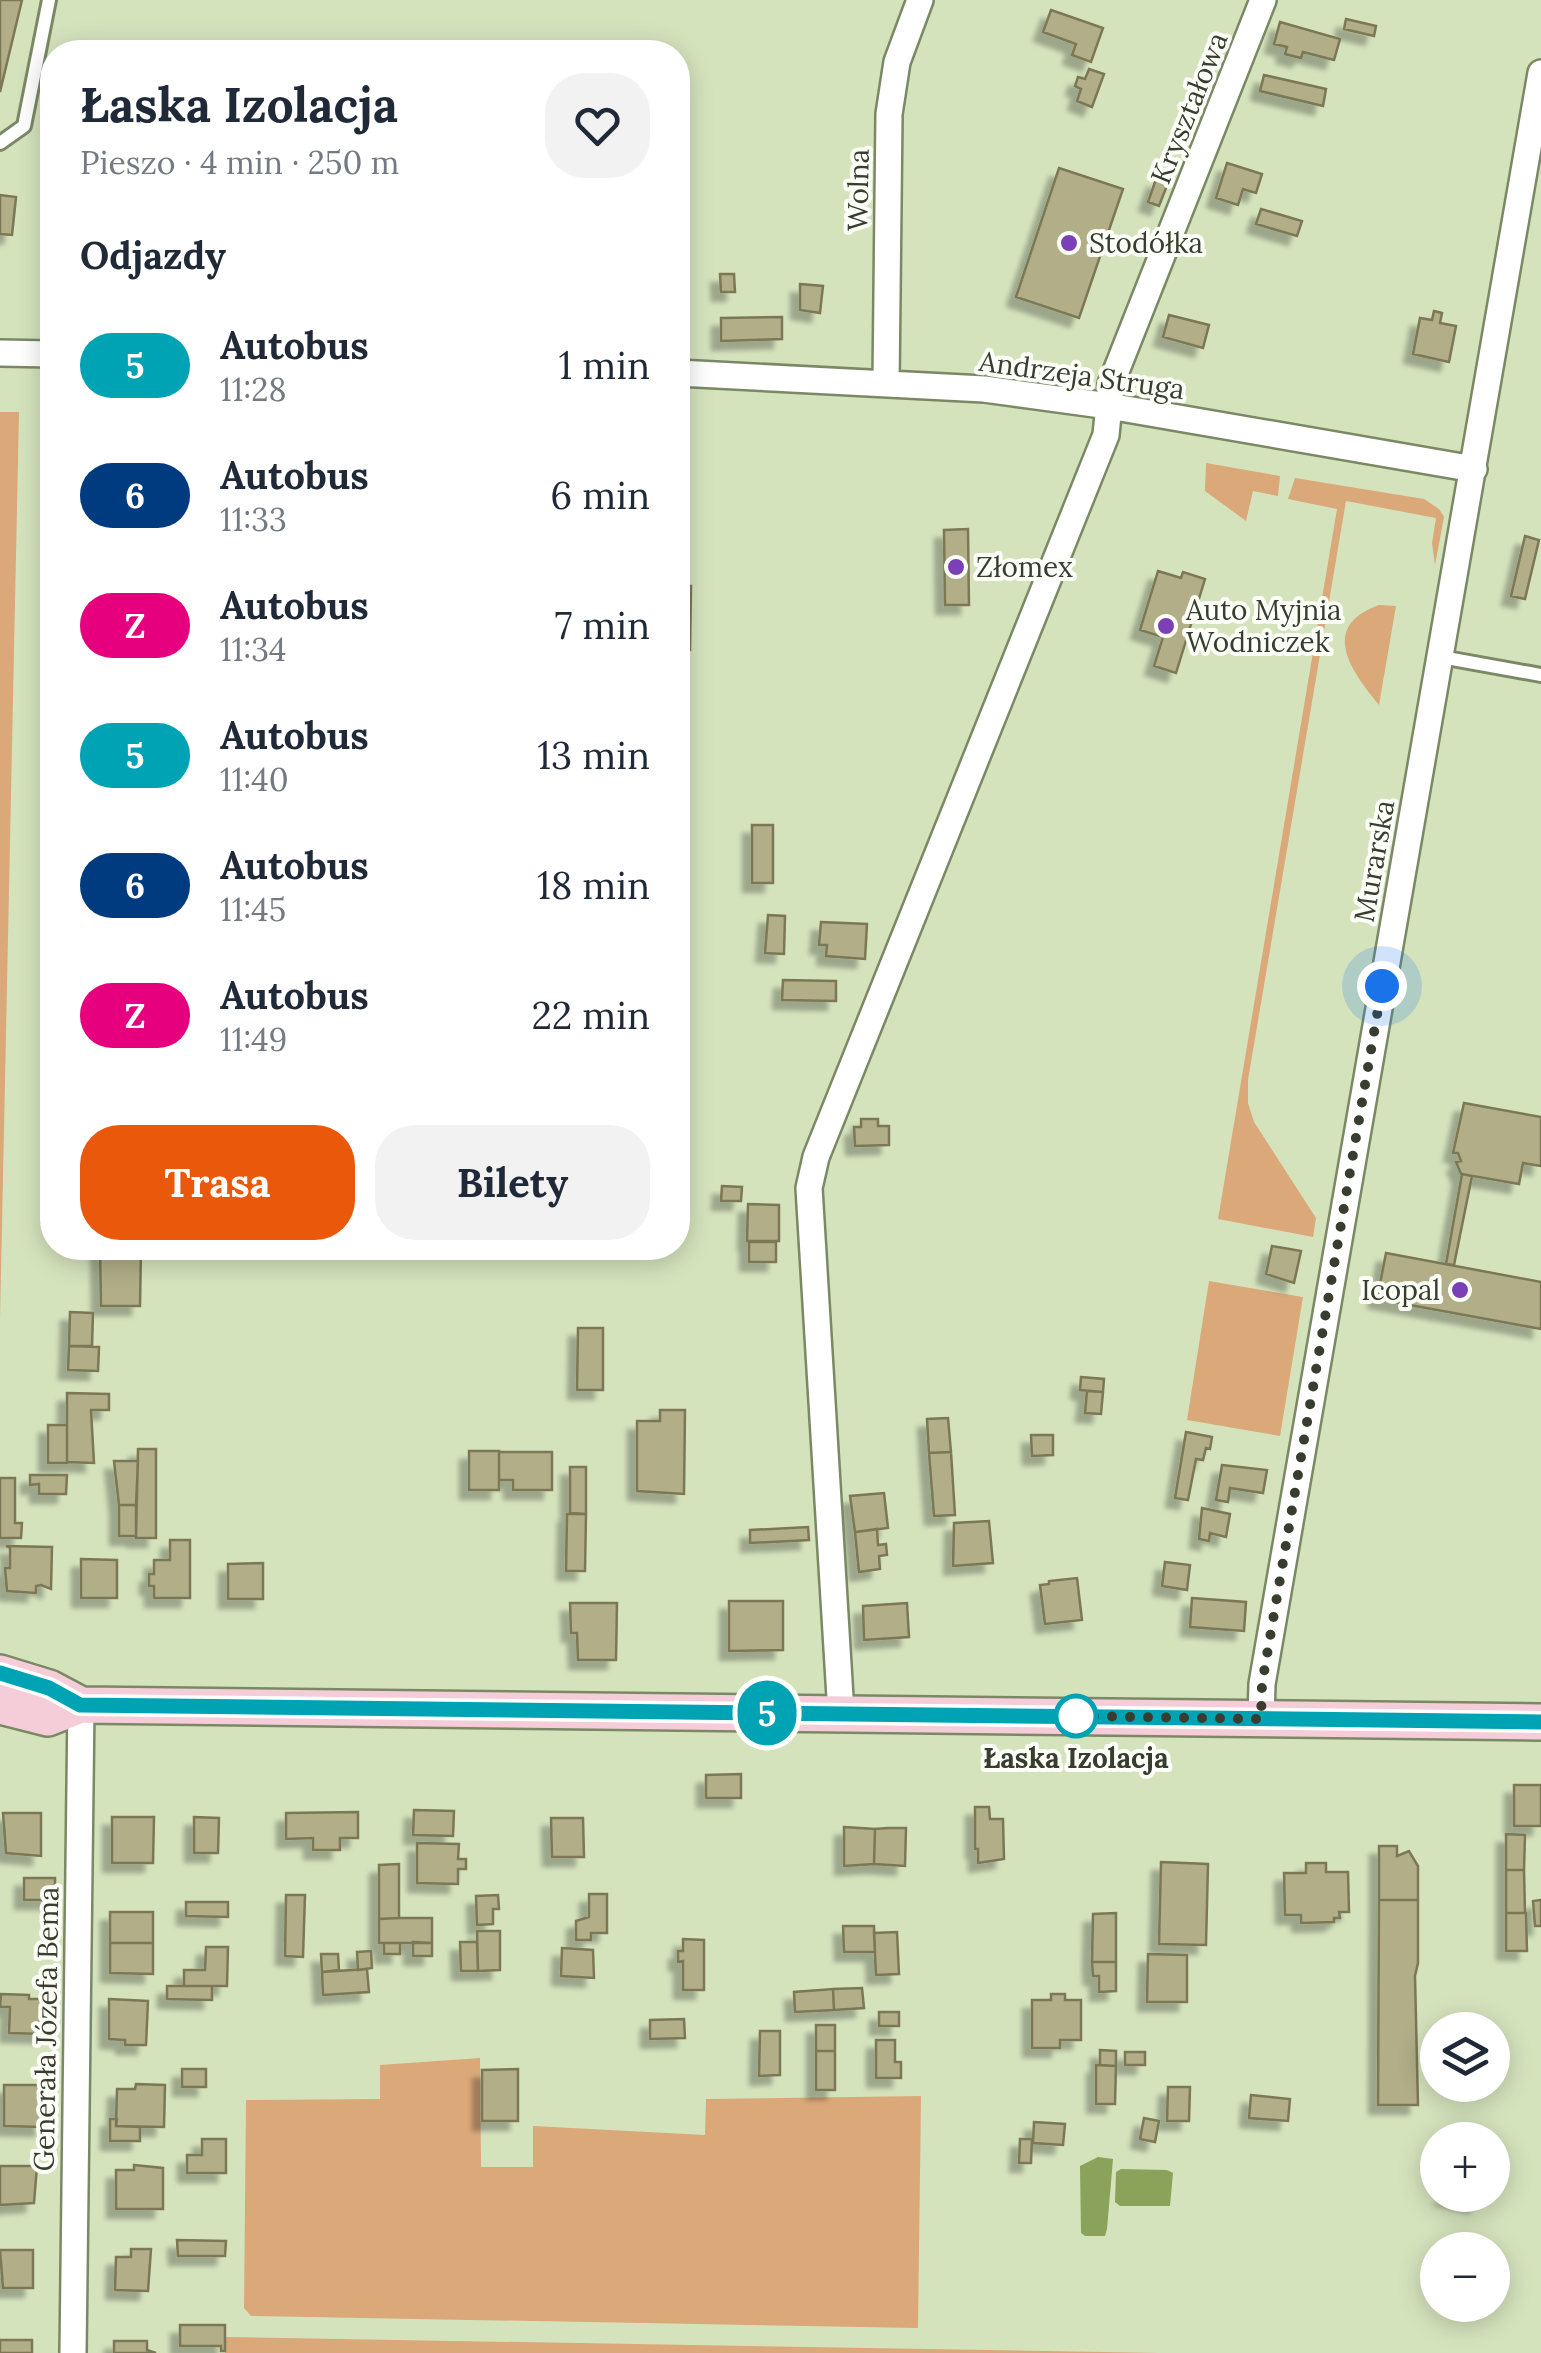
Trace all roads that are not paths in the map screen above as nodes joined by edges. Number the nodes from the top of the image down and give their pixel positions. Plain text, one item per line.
1 (49, 0) edge
2 (920, 0) edge
3 (1263, 0) edge
4 (41, 40) edge
5 (40, 45) edge
6 (1541, 74) edge
7 (0, 143) edge
8 (0, 354) edge
9 (40, 354) edge
10 (690, 374) edge
11 (886, 384) junction
12 (1109, 406) junction
13 (1474, 469) junction
14 (1441, 657) junction
15 (1541, 676) edge
16 (0, 1674) edge
17 (80, 1705) junction
18 (0, 1706) edge
19 (841, 1714) junction
20 (1261, 1719) junction
21 (1541, 1722) edge
22 (73, 2353) edge

1 - 4 lane
2 - 11 street, Wolna
3 - 12 street, Kryształowa
5 - 7 lane
6 - 13 street, Murarska
8 - 9 street
10 - 11 street, Andrzeja Struga
11 - 12 street, Andrzeja Struga
12 - 13 street, Andrzeja Struga
12 - 19 street, Kryształowa
13 - 14 street, Murarska
14 - 15 lane
14 - 20 street, Murarska
16 - 17 main road
17 - 18 main road
17 - 19 main road
17 - 22 street, Generała Józefa Bema
19 - 20 main road
20 - 21 main road

